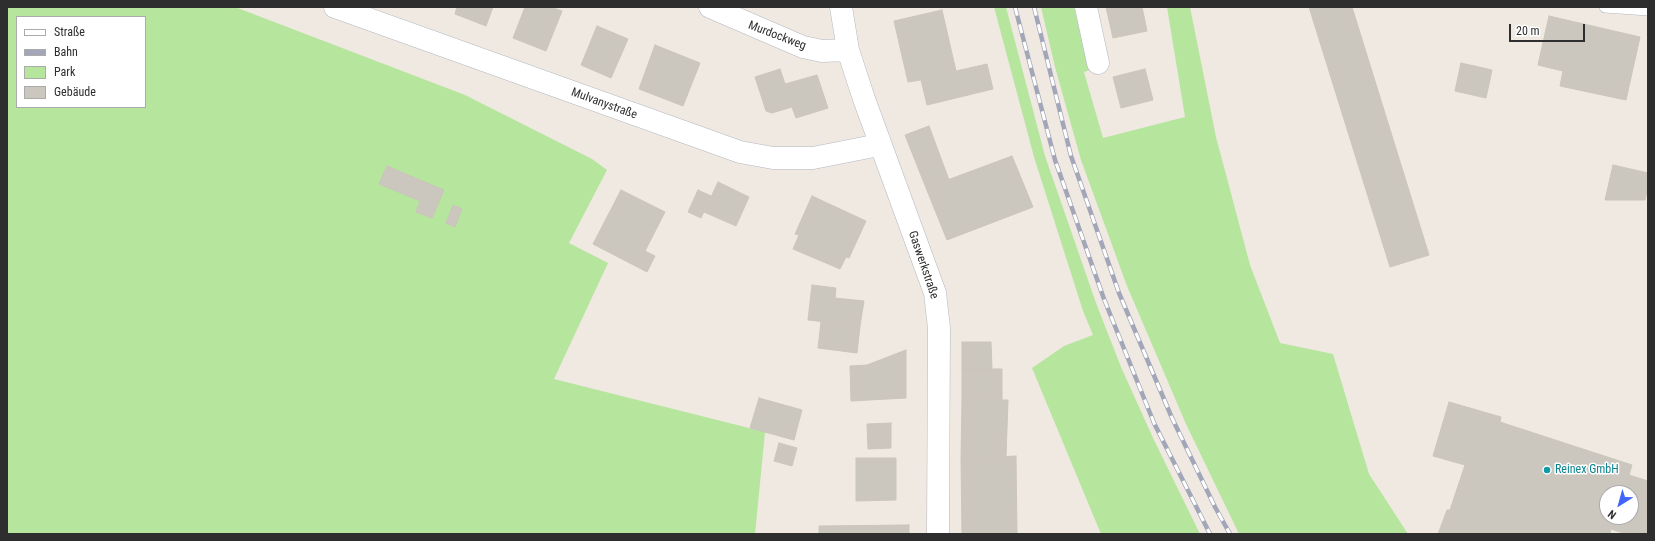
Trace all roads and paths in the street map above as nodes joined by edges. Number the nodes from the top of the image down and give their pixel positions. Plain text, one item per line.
1 (335, 7) edge
2 (710, 7) edge
3 (841, 7) edge
4 (1086, 7) edge
5 (1605, 7) edge
6 (1648, 10) edge
7 (848, 50) junction
8 (1098, 63) dead end
9 (879, 145) junction
10 (938, 534) edge

1 - 9 street, Mulvanystraße
2 - 7 street, Murdockweg
3 - 7 street, Gaswerkstraße
4 - 8 street
5 - 6 lane
7 - 9 street, Gaswerkstraße
9 - 10 street, Gaswerkstraße

